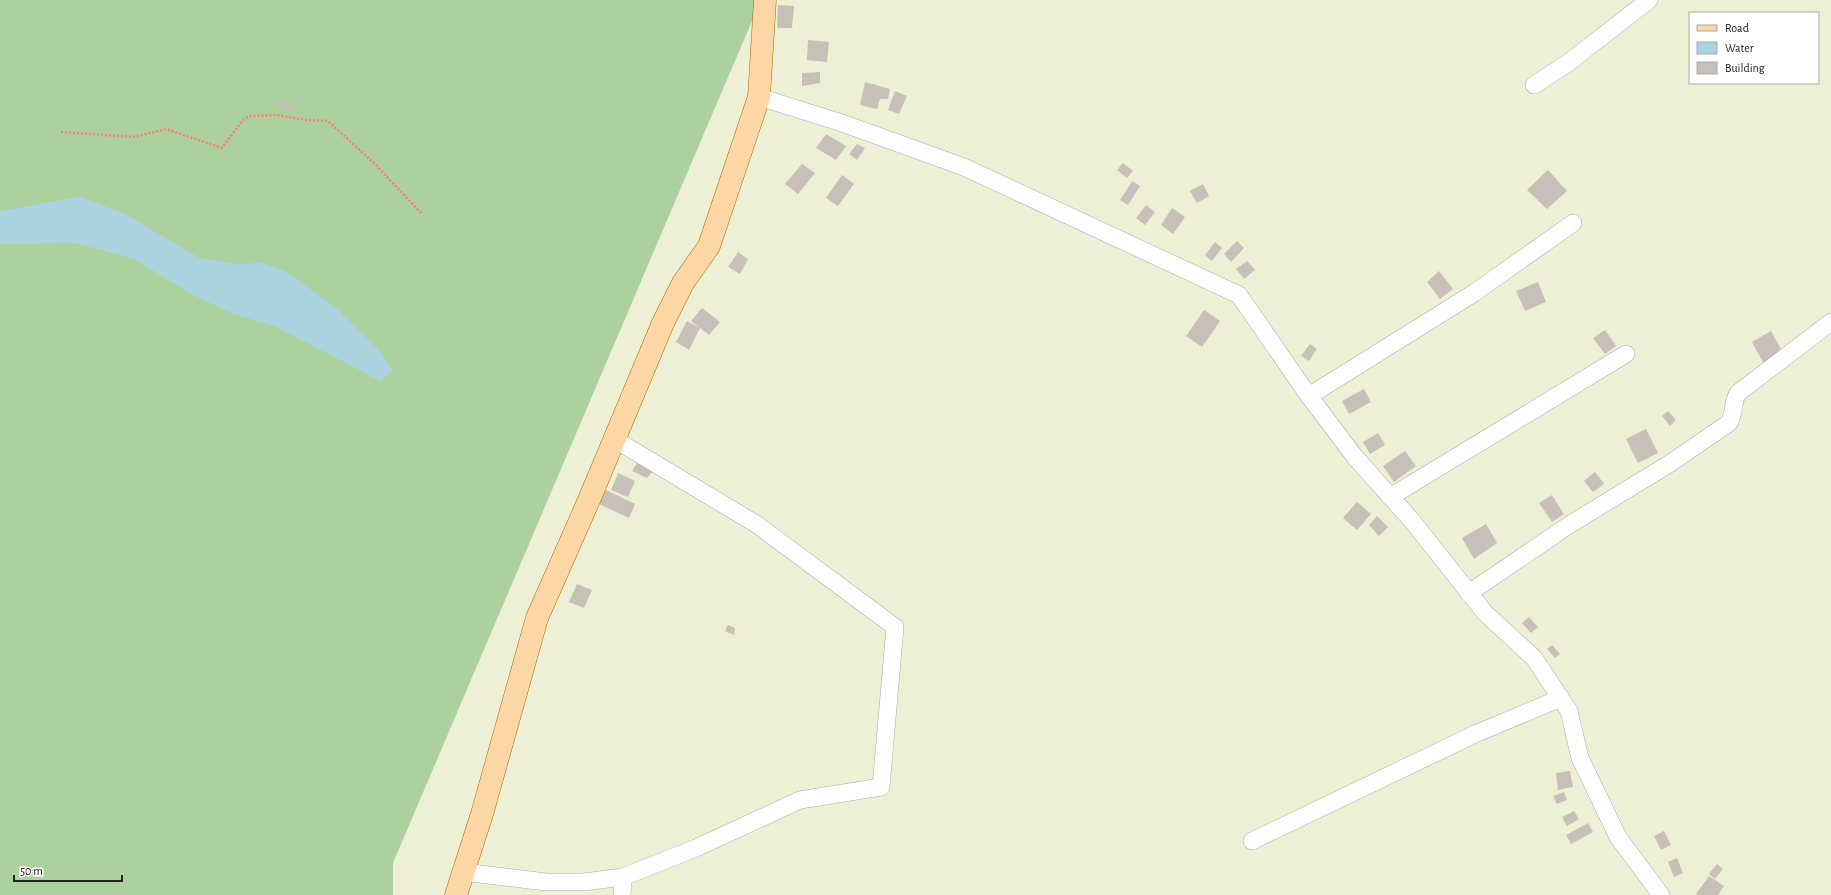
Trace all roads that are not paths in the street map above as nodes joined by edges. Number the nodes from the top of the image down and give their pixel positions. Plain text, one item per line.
1 (765, 0) edge
2 (1648, 0) edge
3 (1534, 85) dead end
4 (759, 97) junction
5 (1573, 223) dead end
6 (1831, 322) edge
7 (1626, 354) dead end
8 (1309, 396) junction
9 (614, 439) junction
10 (1390, 497) junction
11 (1468, 593) junction
12 (1561, 698) junction
13 (1252, 841) dead end
14 (463, 872) junction
15 (622, 877) junction
16 (456, 895) edge
17 (622, 895) edge
18 (1661, 895) edge

1 - 4 main road
2 - 3 street
4 - 8 street
4 - 9 main road
5 - 8 street
6 - 11 street
7 - 10 street
8 - 10 street
9 - 14 main road
9 - 15 street
10 - 11 street
11 - 12 street
12 - 13 street
12 - 18 street
14 - 15 street
14 - 16 main road
15 - 17 street

